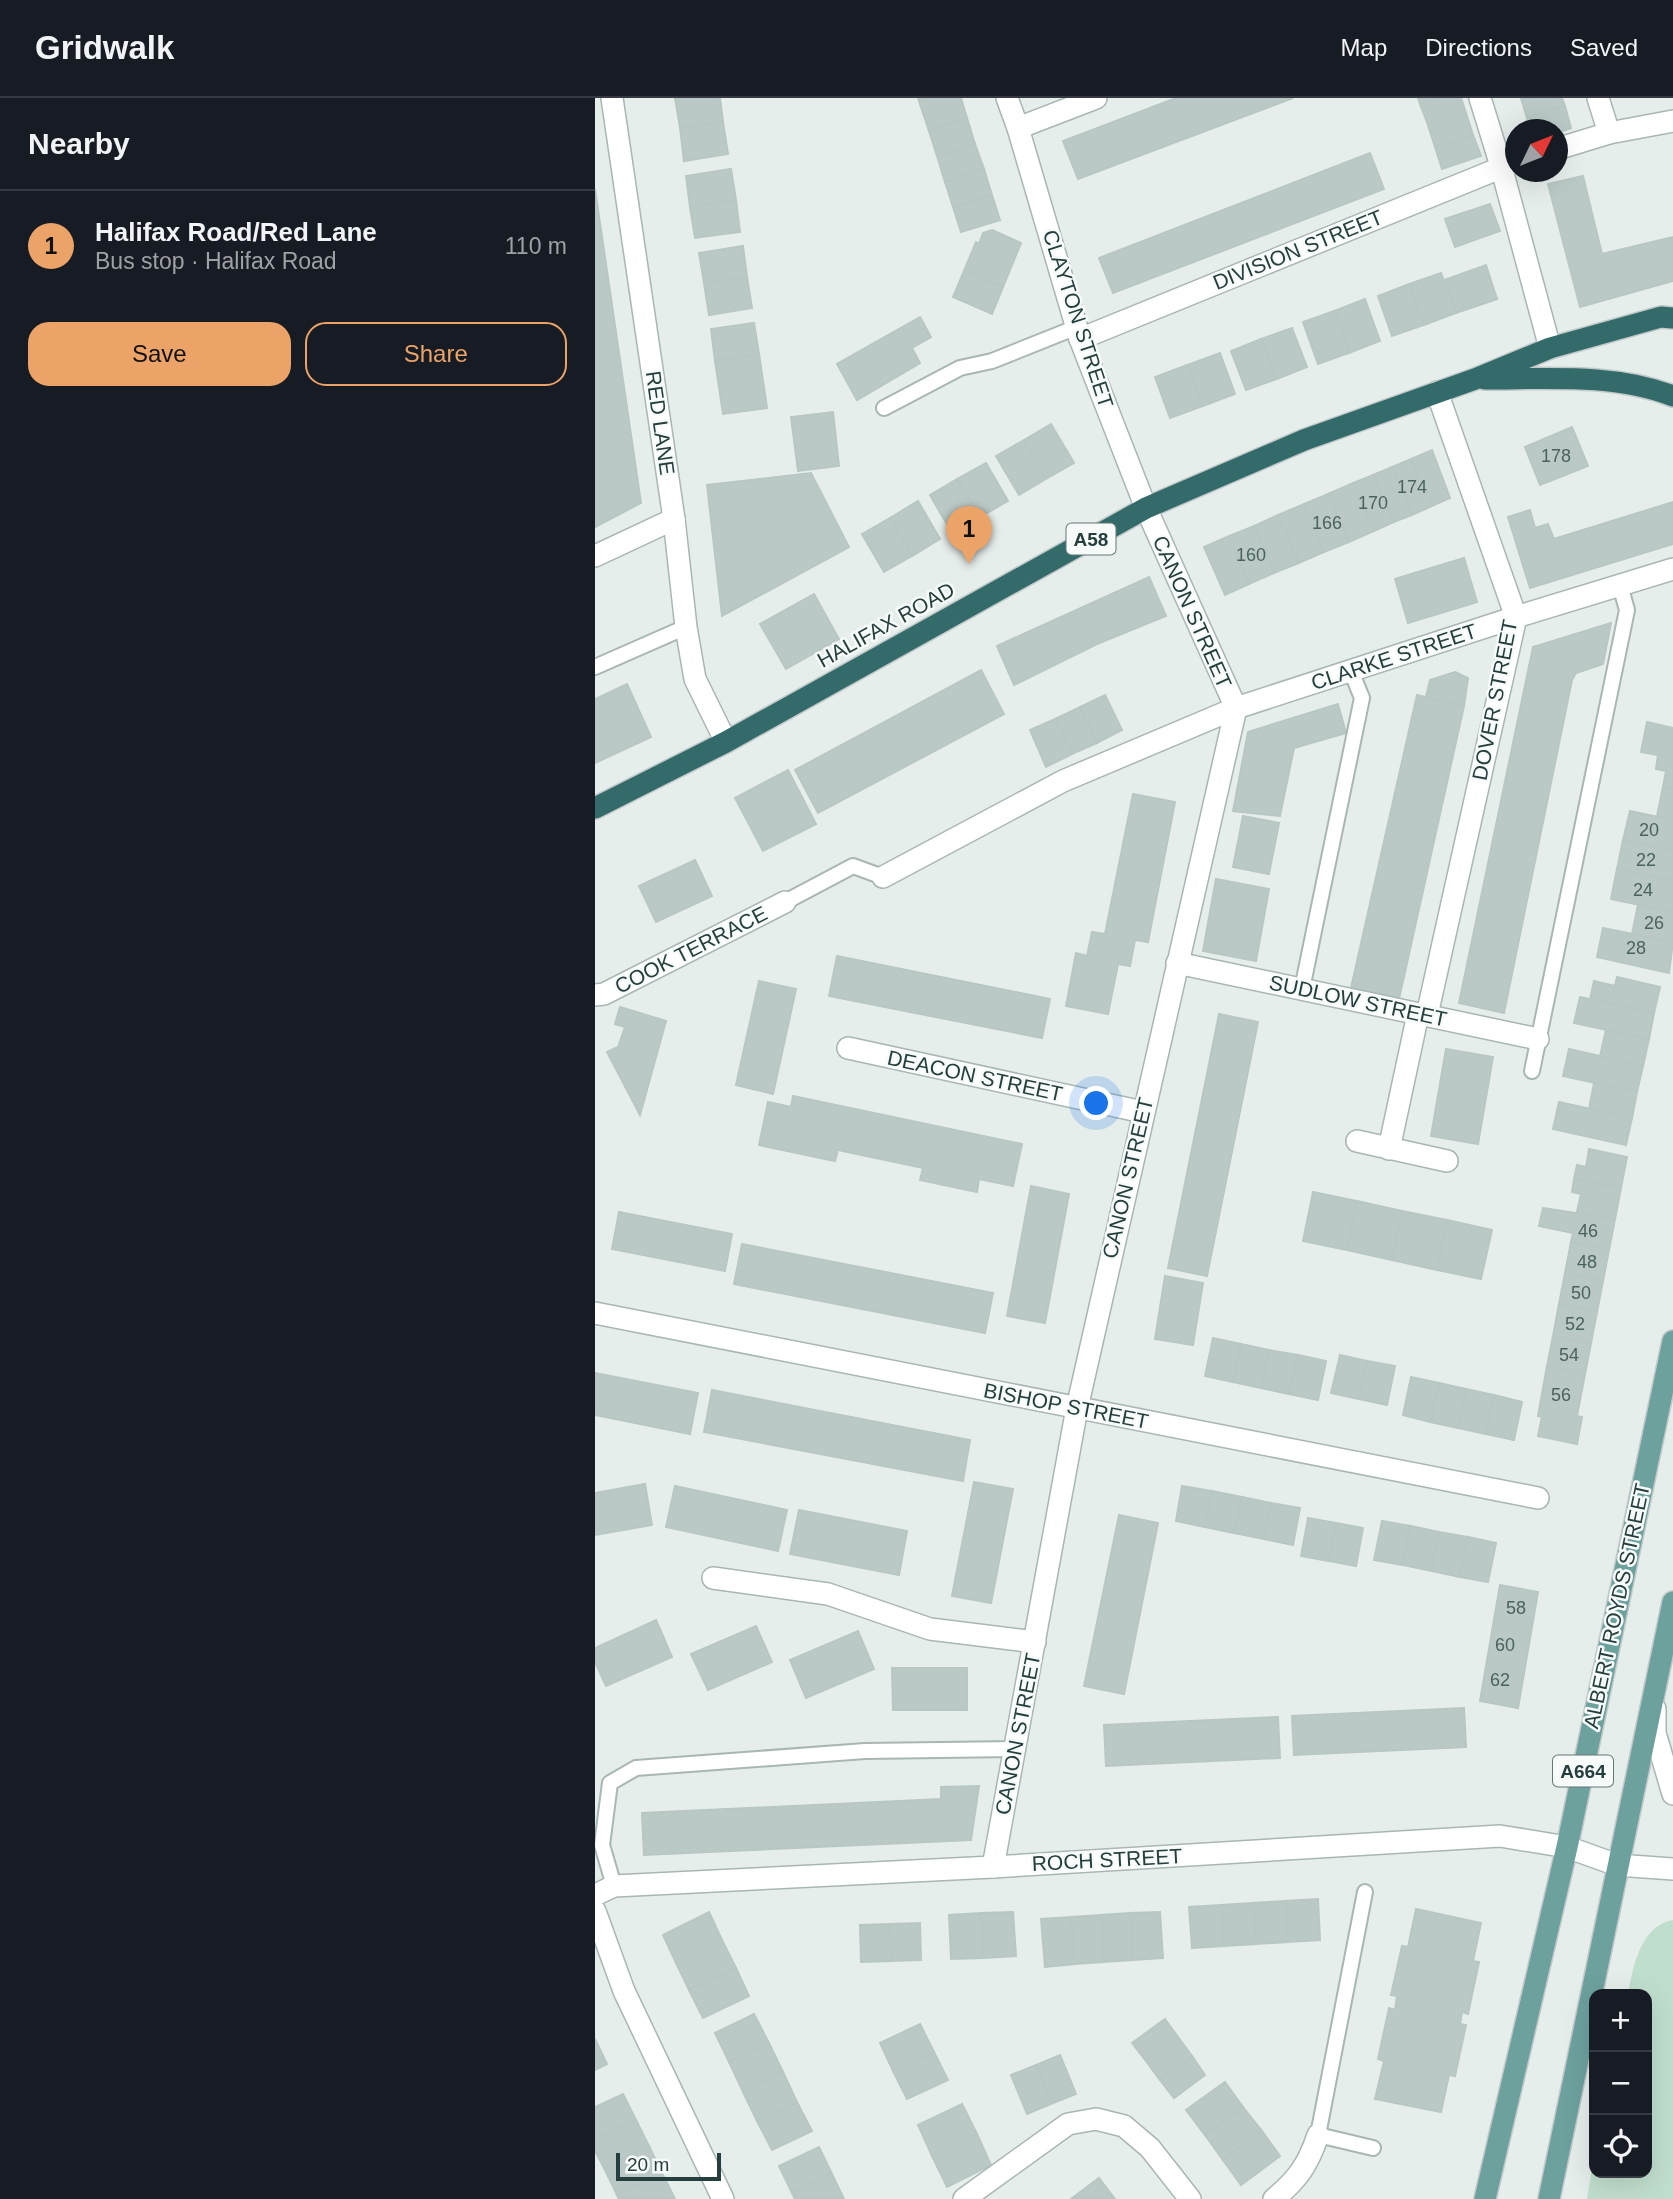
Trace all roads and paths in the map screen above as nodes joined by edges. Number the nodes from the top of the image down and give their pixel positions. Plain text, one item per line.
1 (613, 98) edge
2 (1007, 98) edge
3 (1096, 98) edge
4 (1480, 98) edge
5 (1598, 98) edge
6 (1673, 121) edge
7 (1018, 128) junction
8 (1609, 133) junction
9 (1568, 146) edge
10 (1505, 155) edge
11 (1505, 166) edge
12 (1513, 182) edge
13 (1673, 318) edge
14 (1079, 333) junction
15 (1550, 348) junction
16 (1475, 379) junction
17 (1437, 392) junction
18 (1673, 396) edge
19 (884, 408) dead end
20 (1146, 508) junction
21 (674, 519) junction
22 (595, 556) edge
23 (1673, 569) edge
24 (1620, 585) junction
25 (1515, 617) junction
26 (685, 627) junction
27 (595, 667) edge
28 (1351, 671) junction
29 (1235, 708) junction
30 (726, 742) junction
31 (595, 808) edge
32 (883, 877) joint
33 (785, 902) joint
34 (1177, 963) junction
35 (1302, 989) junction
36 (595, 995) edge
37 (1422, 1015) junction
38 (1538, 1039) junction
39 (848, 1048) dead end
40 (1532, 1071) dead end
41 (1143, 1112) junction
42 (1357, 1142) dead end
43 (1389, 1149) junction
44 (1447, 1161) dead end
45 (595, 1313) edge
46 (1673, 1340) edge
47 (1077, 1408) junction
48 (1538, 1498) dead end
49 (713, 1578) dead end
50 (1673, 1602) edge
51 (1035, 1642) junction
52 (1654, 1690) junction
53 (1015, 1749) junction
54 (1673, 1794) edge
55 (1567, 1847) junction
56 (1617, 1865) junction
57 (993, 1867) junction
58 (1673, 1869) edge
59 (605, 1891) edge
60 (1366, 1892) dead end
61 (595, 1911) edge
62 (1318, 2135) junction
63 (1373, 2148) dead end
64 (723, 2199) edge
65 (964, 2199) edge
66 (1190, 2199) edge
67 (1274, 2199) edge
68 (1485, 2199) edge
69 (1549, 2199) edge

1 - 21 street, RED LANE
2 - 7 street, CLAYTON STREET
3 - 7 street
4 - 10 street
5 - 8 street
6 - 8 street
7 - 14 street, CLAYTON STREET
8 - 9 street
11 - 14 street, DIVISION STREET
12 - 15 street
13 - 15 highway, HALIFAX ROAD / A58
14 - 19 lane
14 - 20 street, CLAYTON STREET
15 - 16 highway, HALIFAX ROAD / A58
16 - 17 highway, HALIFAX ROAD / A58
16 - 18 highway, HALIFAX ROAD / A58
17 - 20 highway, HALIFAX ROAD / A58
17 - 25 street, DOVER STREET
20 - 29 street, CANON STREET
20 - 30 highway, HALIFAX ROAD / A58
21 - 22 street
21 - 26 street, RED LANE
23 - 24 street, CLARKE STREET
24 - 25 street, CLARKE STREET
24 - 38 lane
25 - 28 street, CLARKE STREET
25 - 37 street, DOVER STREET
26 - 27 lane
26 - 30 street, RED LANE
28 - 29 street, CLARKE STREET
28 - 35 lane
29 - 32 street, CLARKE STREET
29 - 34 street, CANON STREET
30 - 31 highway, HALIFAX ROAD / A58
32 - 33 lane
33 - 36 street, COOK TERRACE
34 - 35 street, SUDLOW STREET
34 - 41 street, CANON STREET
35 - 37 street, SUDLOW STREET
37 - 38 street, SUDLOW STREET
37 - 43 street, DOVER STREET
38 - 40 lane
39 - 41 street, DEACON STREET
41 - 47 street, CANON STREET
42 - 43 street
43 - 44 street
45 - 47 street, BISHOP STREET
46 - 55 main road, ALBERT ROYDS STREET / A664
47 - 48 street, BISHOP STREET
47 - 51 street, CANON STREET
49 - 51 street
50 - 52 main road, A664
51 - 53 street, CANON STREET
52 - 54 street
52 - 56 main road, A664
53 - 57 street, CANON STREET
53 - 59 lane
55 - 56 street, ROCH STREET
55 - 57 street, ROCH STREET
55 - 68 main road, ALBERT ROYDS STREET / A664
56 - 58 street, ROCH STREET
56 - 69 main road, A664
57 - 59 street, ROCH STREET
60 - 62 lane
61 - 64 street
62 - 63 lane
62 - 67 street
65 - 66 street

